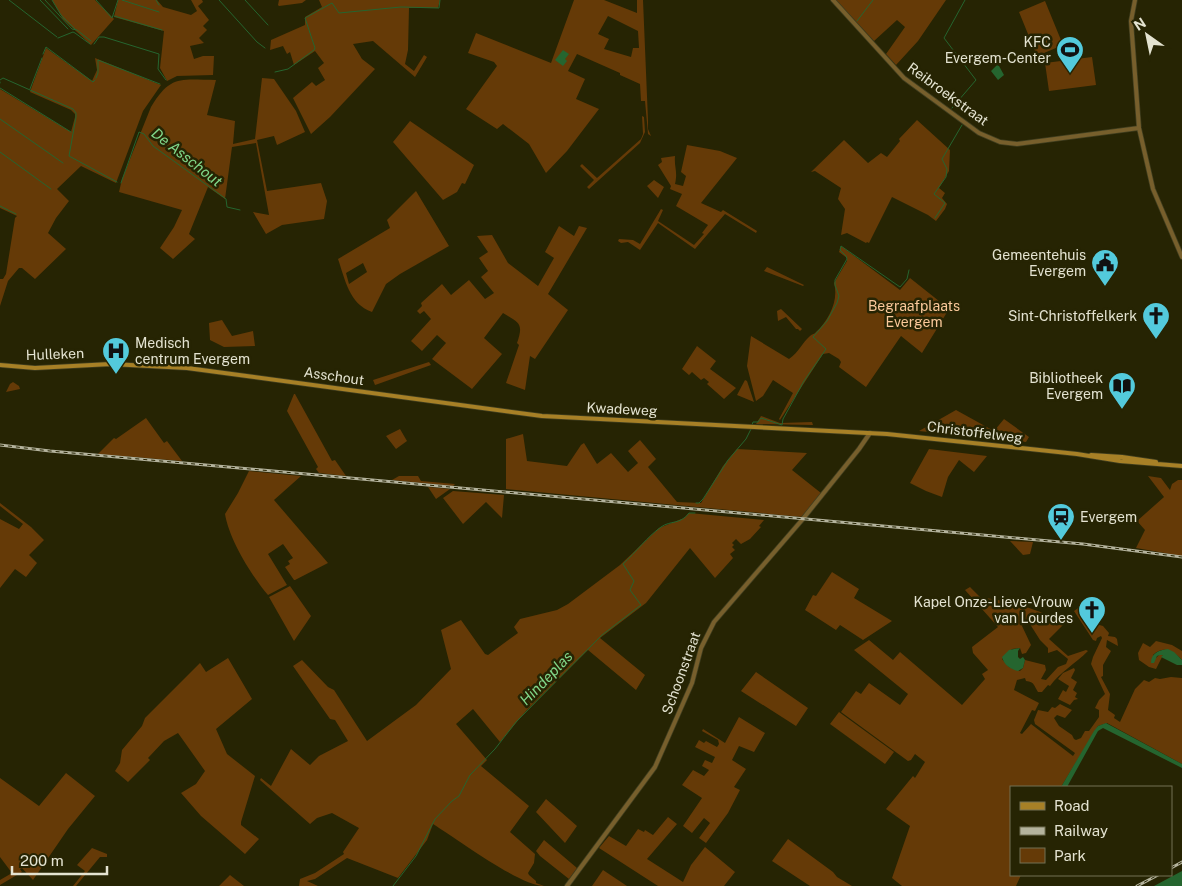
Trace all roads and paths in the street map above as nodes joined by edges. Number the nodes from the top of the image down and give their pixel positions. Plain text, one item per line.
1 (833, 0) edge
2 (1135, 0) edge
3 (1139, 128) junction
4 (1182, 257) edge
5 (0, 365) edge
6 (291, 381) joint
7 (374, 393) joint
8 (870, 433) junction
9 (1182, 466) edge
10 (567, 886) edge

1 - 3 street, Reibroekstraat
2 - 3 street
3 - 4 street
5 - 6 main road, Hulleken
6 - 7 main road, Asschout
7 - 8 main road, Kwadeweg
8 - 9 main road, Christoffelweg
8 - 10 street, Schoonstraat

